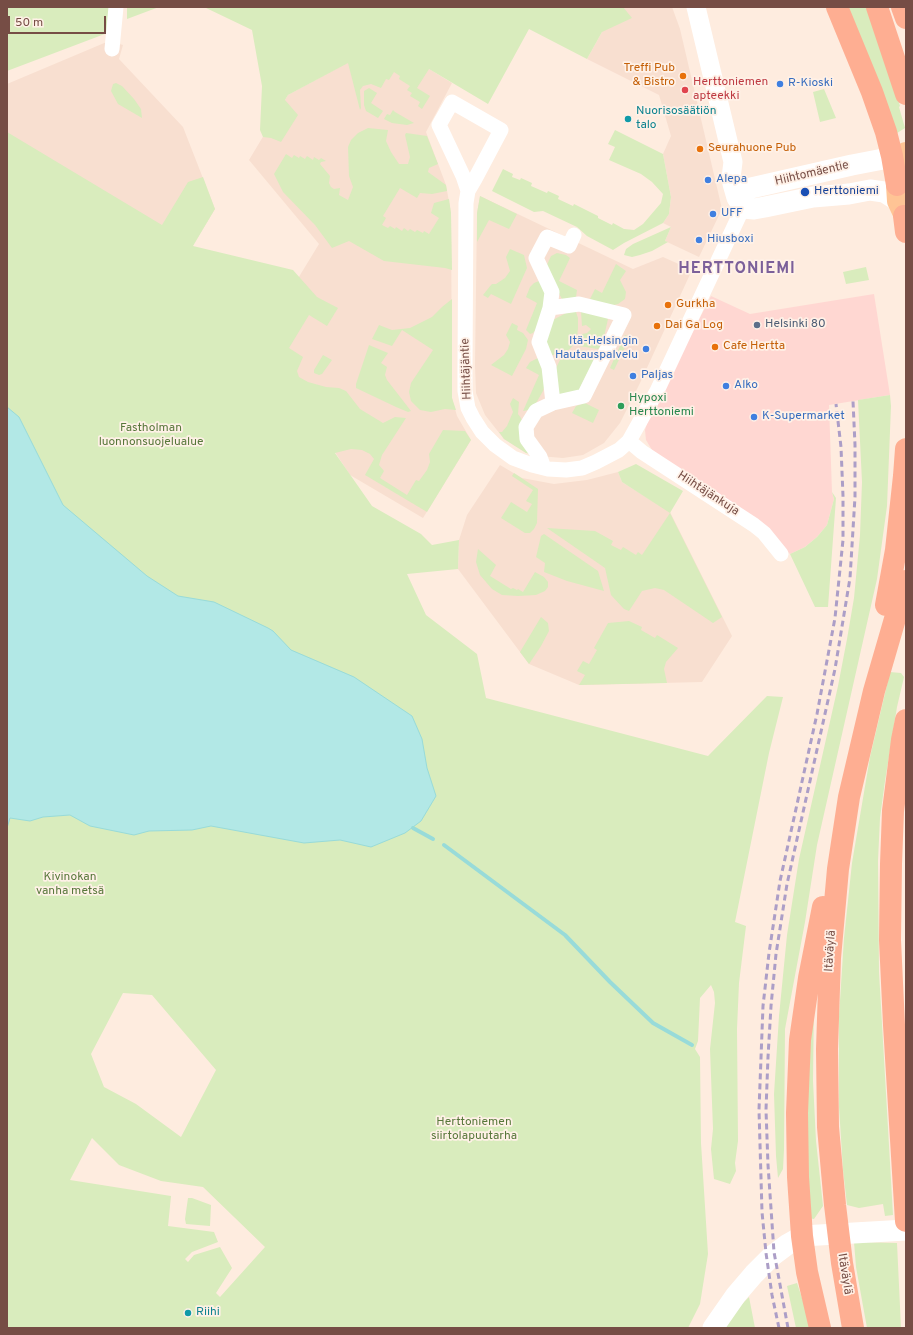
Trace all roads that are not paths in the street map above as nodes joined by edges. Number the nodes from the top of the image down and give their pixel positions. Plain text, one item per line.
1 (116, 7) edge
2 (696, 7) edge
3 (837, 7) edge
4 (876, 7) edge
5 (902, 7) edge
6 (906, 18) edge
7 (112, 49) dead end
8 (906, 94) edge
9 (901, 155) edge
10 (734, 162) junction
11 (751, 188) junction
12 (468, 191) junction
13 (743, 208) junction
14 (902, 210) edge
15 (574, 235) dead end
16 (550, 308) junction
17 (553, 403) junction
18 (629, 441) junction
19 (906, 448) edge
20 (544, 468) junction
21 (781, 554) dead end
22 (906, 581) edge
23 (874, 691) junction
24 (906, 720) edge
25 (906, 759) edge
26 (849, 797) junction
27 (893, 811) junction
28 (905, 1211) edge
29 (906, 1230) edge
30 (802, 1236) junction
31 (713, 1328) edge
32 (820, 1328) edge
33 (853, 1328) edge

1 - 7 street
2 - 10 street
3 - 9 highway
4 - 8 highway
5 - 6 highway
9 - 11 main road, Hiihtomäentie
9 - 14 highway
10 - 11 street
10 - 13 street
11 - 13 street, Hiihtäjäntie
12 - 12 street, Hiihtäjäntie
12 - 20 street, Hiihtäjäntie
13 - 14 main road, Hiihtomäentie
13 - 18 street, Hiihtäjäntie
15 - 16 street
16 - 17 street
16 - 17 street
17 - 20 street
18 - 20 street, Hiihtäjäntie
18 - 21 street, Hiihtäjänkuja
19 - 23 highway
22 - 23 highway, Itäväylä
23 - 26 highway, Itäväylä
24 - 27 highway
25 - 27 highway
26 - 30 highway
26 - 33 highway, Itäväylä
27 - 28 highway
29 - 30 main road
30 - 31 main road
30 - 32 highway

